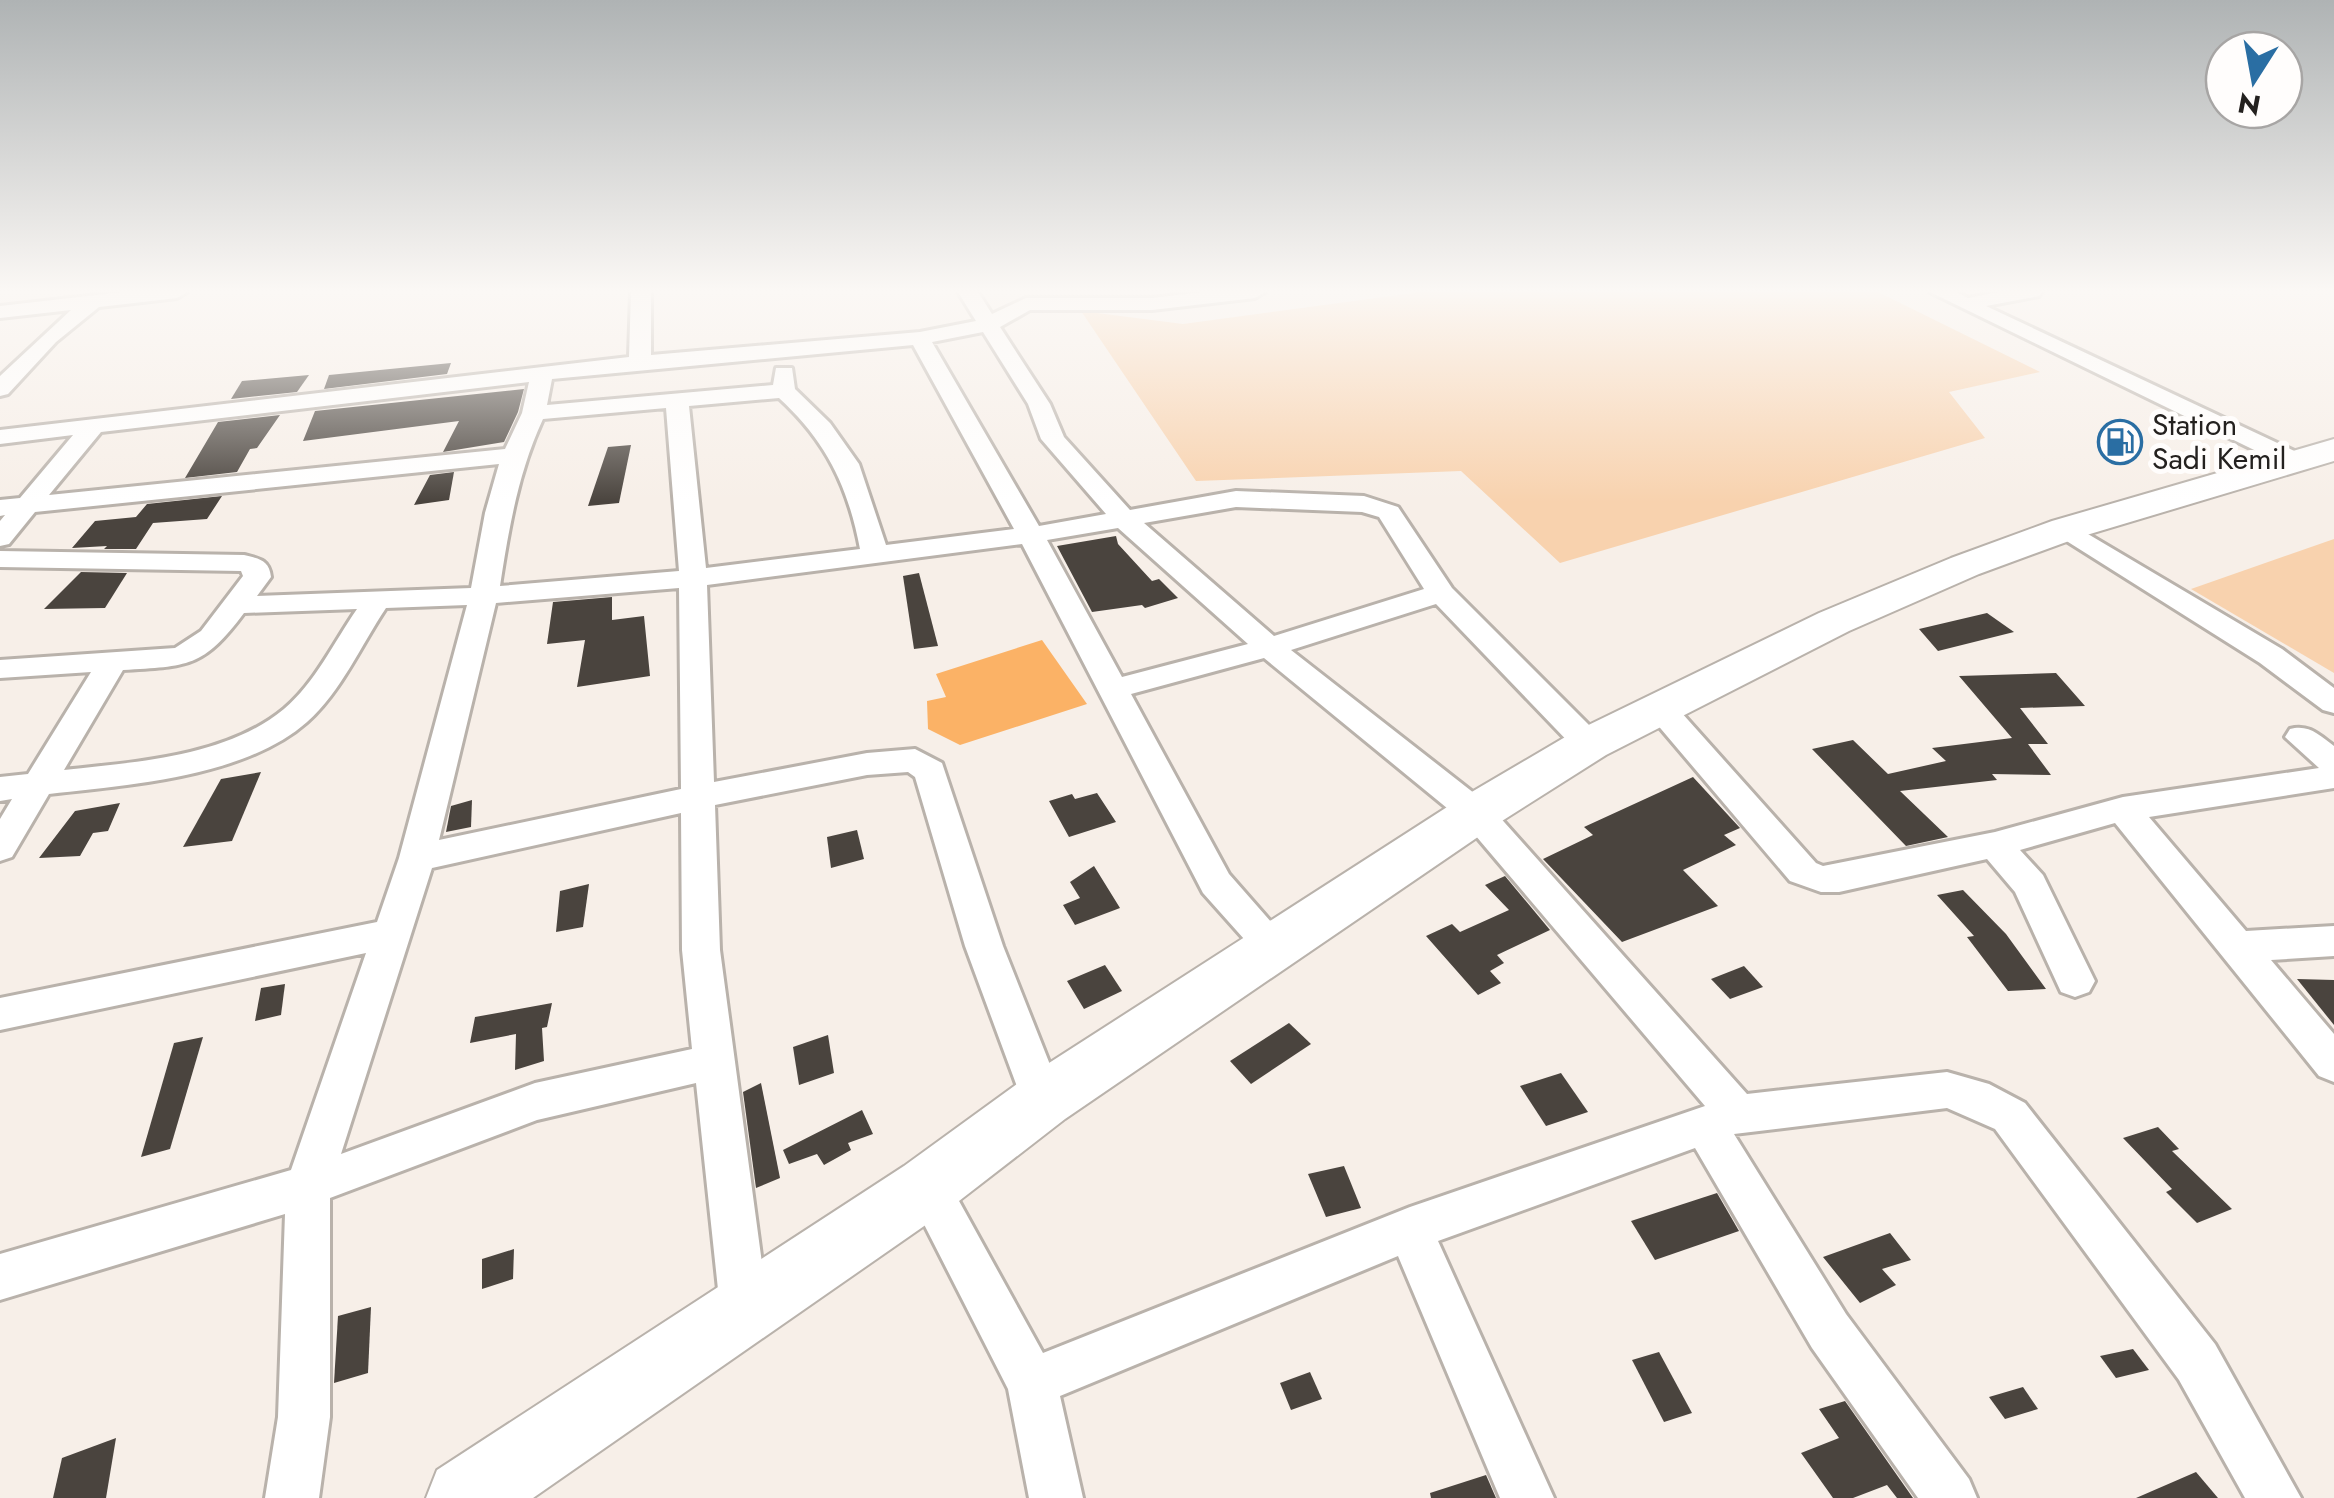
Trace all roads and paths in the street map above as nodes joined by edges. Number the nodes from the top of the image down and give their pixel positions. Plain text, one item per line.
1 (26, 362) edge
2 (640, 362) edge
3 (784, 362) edge
4 (932, 362) edge
5 (1012, 362) edge
6 (2099, 362) edge
7 (542, 374) junction
8 (0, 389) edge
9 (784, 391) junction
10 (677, 403) junction
11 (534, 413) junction
12 (94, 426) junction
13 (0, 437) edge
14 (514, 456) junction
15 (2315, 456) edge
16 (29, 505) junction
17 (0, 508) edge
18 (1126, 520) junction
19 (2066, 528) junction
20 (1031, 535) junction
21 (0, 538) edge
22 (874, 555) junction
23 (0, 559) edge
24 (694, 578) junction
25 (1440, 592) junction
26 (484, 596) junction
27 (375, 603) junction
28 (236, 605) junction
29 (1270, 647) junction
30 (2271, 656) junction
31 (111, 665) junction
32 (0, 669) edge
33 (1114, 689) junction
34 (2334, 691) edge
35 (2334, 702) edge
36 (1661, 709) junction
37 (2301, 737) dead end
38 (1589, 744) junction
39 (2334, 763) edge
40 (2334, 777) edge
41 (36, 784) junction
42 (0, 788) edge
43 (698, 797) junction
44 (2123, 809) junction
45 (1476, 813) junction
46 (1995, 844) junction
47 (0, 848) edge
48 (418, 858) junction
49 (392, 933) junction
50 (2334, 941) edge
51 (1274, 947) junction
52 (2236, 947) junction
53 (2075, 981) dead end
54 (0, 1014) edge
55 (717, 1061) junction
56 (2334, 1064) edge
57 (1043, 1100) junction
58 (1722, 1120) junction
59 (308, 1186) junction
60 (927, 1187) junction
61 (1410, 1229) junction
62 (0, 1277) edge
63 (744, 1308) junction
64 (1032, 1384) junction
65 (292, 1498) edge
66 (465, 1498) edge
67 (1056, 1498) edge
68 (1527, 1498) edge
69 (1950, 1498) edge
70 (2274, 1498) edge

1 - 8 street
2 - 7 street
3 - 9 street
4 - 20 street
5 - 18 street
6 - 15 street
7 - 11 street
7 - 12 street
9 - 10 street
9 - 22 street
10 - 11 street
10 - 24 street
11 - 14 street
12 - 13 street
12 - 16 street
14 - 16 street
14 - 26 street
15 - 19 highway
16 - 17 street
16 - 21 street
18 - 20 street
18 - 25 street
18 - 29 street
19 - 30 street
19 - 36 highway
20 - 22 street
20 - 33 street
22 - 24 street
23 - 28 street
24 - 26 street
24 - 43 street
25 - 29 street
25 - 38 street
26 - 27 street
26 - 48 street
27 - 28 street
27 - 41 street
28 - 31 street
29 - 33 street
29 - 45 street
30 - 34 street
30 - 35 street
31 - 32 street
31 - 41 street
33 - 51 street
36 - 38 highway
36 - 46 street
37 - 39 street
38 - 45 highway
40 - 44 street
41 - 42 street
41 - 47 street
43 - 48 street
43 - 55 street
43 - 57 street
44 - 46 street
44 - 52 street
45 - 51 highway
45 - 58 street
46 - 53 street
48 - 49 street
49 - 54 street
49 - 59 street
50 - 52 street
51 - 57 highway
52 - 56 street
55 - 59 street
55 - 63 street
57 - 60 highway
58 - 61 street
58 - 69 street
58 - 70 street
59 - 62 street
59 - 65 street
60 - 63 highway
60 - 64 street
61 - 64 street
61 - 68 street
63 - 66 highway
64 - 67 street

